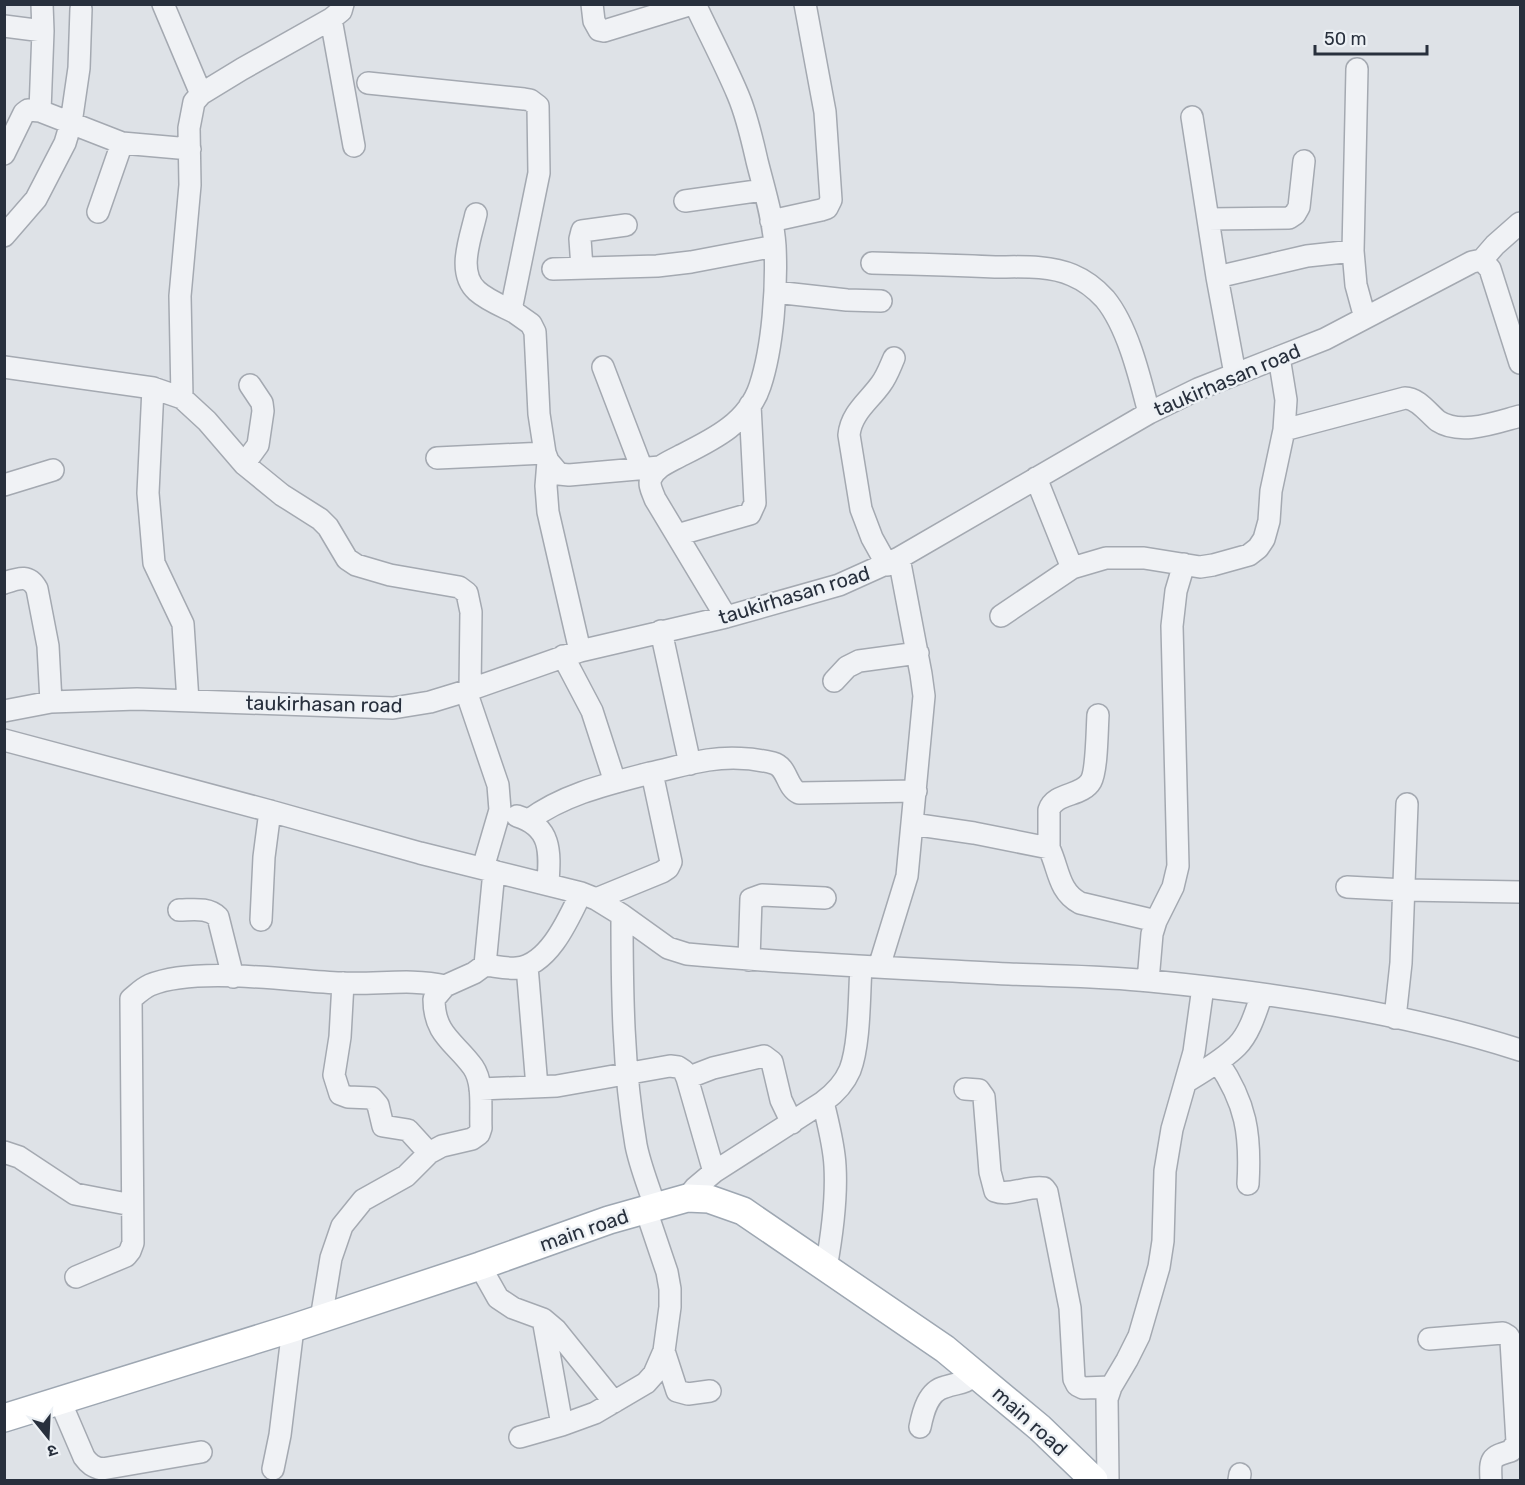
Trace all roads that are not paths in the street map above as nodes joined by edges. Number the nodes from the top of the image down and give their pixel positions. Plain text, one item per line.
1 (42, 4) edge
2 (163, 4) edge
3 (591, 4) edge
4 (805, 4) edge
5 (697, 6) edge
6 (81, 9) dead end
7 (337, 12) edge
8 (4, 26) edge
9 (43, 31) junction
10 (1357, 69) dead end
11 (368, 83) dead end
12 (201, 94) junction
13 (40, 111) junction
14 (1192, 117) dead end
15 (71, 123) junction
16 (122, 143) junction
17 (354, 146) dead end
18 (190, 149) junction
19 (4, 154) edge
20 (1304, 160) dead end
21 (764, 190) junction
22 (685, 201) dead end
23 (98, 212) dead end
24 (476, 214) dead end
25 (1208, 219) junction
26 (771, 221) junction
27 (1521, 223) edge
28 (626, 225) dead end
29 (4, 236) edge
30 (775, 246) junction
31 (1353, 251) junction
32 (1482, 260) junction
33 (872, 263) dead end
34 (582, 267) junction
35 (553, 269) dead end
36 (1217, 277) junction
37 (775, 292) junction
38 (881, 301) dead end
39 (514, 312) junction
40 (1365, 318) junction
41 (1279, 357) junction
42 (894, 358) dead end
43 (1521, 363) edge
44 (4, 367) edge
45 (603, 367) dead end
46 (1235, 374) junction
47 (250, 385) dead end
48 (153, 388) junction
49 (182, 398) junction
50 (750, 405) junction
51 (1149, 413) junction
52 (1521, 416) edge
53 (1284, 430) junction
54 (547, 457) junction
55 (437, 458) dead end
56 (244, 464) junction
57 (651, 468) junction
58 (53, 470) dead end
59 (1036, 478) junction
60 (4, 485) edge
61 (677, 535) junction
62 (893, 561) junction
63 (1184, 564) junction
64 (1072, 568) junction
65 (4, 583) edge
66 (1001, 616) dead end
67 (726, 617) junction
68 (662, 631) junction
69 (571, 653) junction
70 (918, 654) junction
71 (834, 681) dead end
72 (468, 691) junction
73 (188, 701) junction
74 (51, 702) junction
75 (4, 711) edge
76 (1098, 715) dead end
77 (4, 740) edge
78 (690, 764) junction
79 (652, 773) junction
80 (615, 782) junction
81 (916, 791) junction
82 (1407, 804) dead end
83 (500, 810) junction
84 (270, 811) junction
85 (529, 820) junction
86 (912, 824) junction
87 (1049, 848) junction
88 (488, 869) junction
89 (548, 883) junction
90 (1347, 886) dead end
91 (1405, 890) junction
92 (1521, 892) edge
93 (588, 896) junction
94 (825, 898) dead end
95 (179, 910) dead end
96 (622, 915) junction
97 (261, 920) dead end
98 (1156, 921) junction
99 (749, 960) junction
100 (485, 965) junction
101 (527, 966) junction
102 (870, 967) junction
103 (233, 977) junction
104 (1148, 981) junction
105 (343, 983) junction
106 (445, 986) junction
107 (1203, 987) junction
108 (1262, 994) junction
109 (1395, 1018) junction
110 (1521, 1050) edge
111 (1218, 1062) junction
112 (627, 1072) junction
113 (687, 1078) junction
114 (1186, 1082) junction
115 (537, 1087) junction
116 (480, 1089) junction
117 (965, 1089) dead end
118 (823, 1102) junction
119 (792, 1123) junction
120 (4, 1152) edge
121 (429, 1153) junction
122 (714, 1172) junction
123 (1248, 1184) dead end
124 (687, 1198) junction
125 (132, 1205) junction
126 (650, 1209) junction
127 (480, 1266) junction
128 (826, 1268) junction
129 (76, 1277) dead end
130 (543, 1318) junction
131 (321, 1319) junction
132 (293, 1328) junction
133 (1429, 1339) dead end
134 (664, 1351) junction
135 (976, 1374) junction
136 (1111, 1387) junction
137 (710, 1391) dead end
138 (60, 1401) junction
139 (614, 1402) junction
140 (5, 1416) edge
141 (562, 1425) junction
142 (920, 1426) dead end
143 (520, 1437) dead end
144 (201, 1452) dead end
145 (273, 1469) dead end
146 (91, 1474) edge
147 (1094, 1480) edge
148 (1108, 1480) edge
149 (1491, 1480) edge

1 - 9 street
2 - 12 street
3 - 5 street
4 - 26 street
5 - 21 street
6 - 15 street
7 - 12 street
7 - 17 street
8 - 9 street
9 - 13 street
10 - 31 street
11 - 39 street
12 - 18 street
13 - 15 street
13 - 19 street
14 - 25 street
15 - 16 street
15 - 29 street
16 - 18 street
16 - 23 street
18 - 49 street
20 - 25 street
21 - 22 street
21 - 26 street
24 - 39 street
25 - 36 street
26 - 30 street
27 - 32 street
28 - 34 street
30 - 34 street
30 - 37 street
31 - 36 street
31 - 40 street
32 - 40 street, taukirhasan road
32 - 43 street
33 - 51 street
34 - 35 street
36 - 46 street
37 - 38 street
37 - 50 street
39 - 54 street
40 - 41 street, taukirhasan road
41 - 46 street, taukirhasan road
41 - 53 street
42 - 62 street
44 - 48 street
45 - 57 street
46 - 51 street, taukirhasan road
47 - 56 street
48 - 49 street
48 - 73 street
49 - 56 street
50 - 57 street
50 - 61 street
51 - 59 street, taukirhasan road
52 - 53 street
53 - 63 street
54 - 55 street
54 - 57 street
54 - 69 street
56 - 72 street
57 - 61 street
58 - 60 street
59 - 62 street, taukirhasan road
59 - 64 street
61 - 67 street
62 - 67 street, taukirhasan road
62 - 70 street
63 - 64 street
63 - 98 street
64 - 66 street
65 - 74 street
67 - 68 street, taukirhasan road
68 - 69 street, taukirhasan road
68 - 78 street
69 - 72 street, taukirhasan road
69 - 80 street
70 - 71 street
70 - 81 street
72 - 73 street, taukirhasan road
72 - 83 street
73 - 74 street, taukirhasan road
74 - 75 street, taukirhasan road
76 - 87 street
77 - 84 street
78 - 79 street
78 - 81 street
79 - 80 street
79 - 93 street
80 - 85 street
81 - 86 street
82 - 91 street
83 - 85 street
83 - 88 street
84 - 88 street
84 - 97 street
85 - 89 street
86 - 87 street
86 - 102 street
87 - 98 street
88 - 89 street
88 - 100 street
89 - 93 street
90 - 91 street
91 - 92 street
91 - 109 street
93 - 96 street
93 - 101 street
94 - 99 street
95 - 103 street
96 - 99 street
96 - 112 street
98 - 104 street
99 - 102 street
100 - 101 street
100 - 106 street
101 - 115 street
102 - 104 street
102 - 118 street
103 - 105 street
103 - 125 street
104 - 107 street
105 - 106 street
105 - 121 street
106 - 116 street
107 - 108 street
107 - 114 street
108 - 109 street
108 - 111 street
109 - 110 street
111 - 114 street
111 - 123 street
112 - 113 street
112 - 115 street
112 - 126 street
113 - 119 street
113 - 122 street
114 - 136 street
115 - 116 street
116 - 121 street
117 - 136 street
118 - 119 street
118 - 128 street
119 - 122 street
120 - 125 street
121 - 131 street
122 - 124 street
124 - 126 main road, main road
124 - 128 main road, main road
125 - 129 street
126 - 127 main road, main road
126 - 134 street
127 - 130 street
127 - 131 main road, main road
128 - 135 main road, main road
130 - 139 street
130 - 141 street
131 - 132 main road, main road
132 - 138 main road, main road
132 - 145 street
133 - 149 street
134 - 137 street
134 - 139 street
135 - 142 street
135 - 147 main road, main road
136 - 148 street
138 - 140 main road, main road
138 - 146 street
139 - 141 street
141 - 143 street
144 - 146 street

